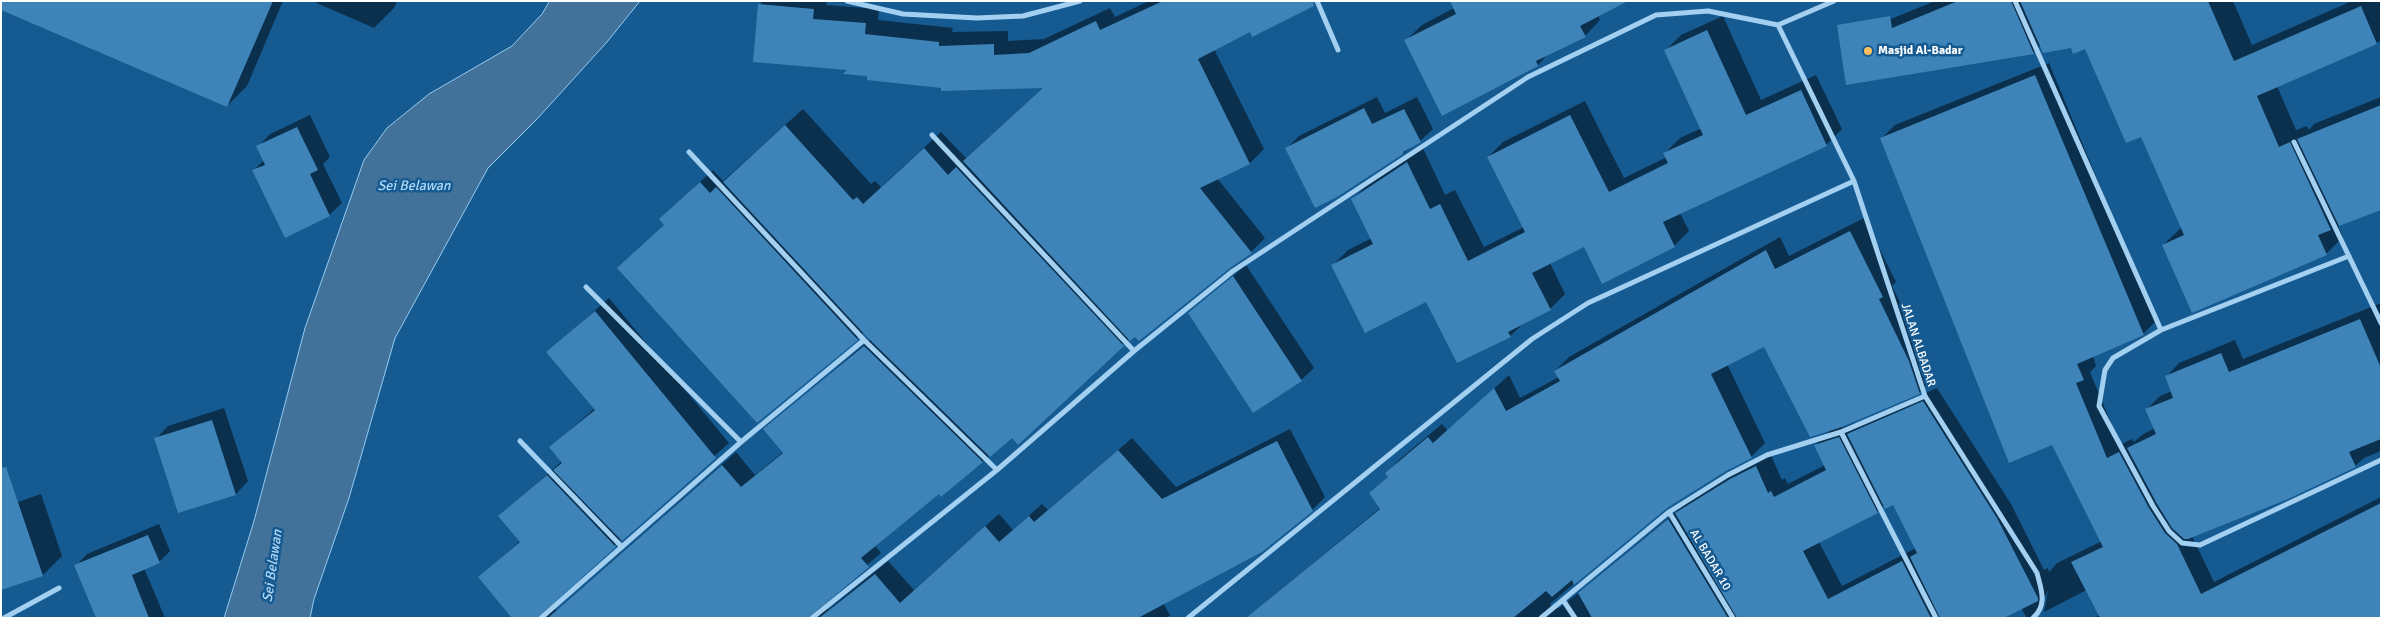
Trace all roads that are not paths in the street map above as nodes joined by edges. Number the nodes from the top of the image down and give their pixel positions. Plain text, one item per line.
1 (847, 1) edge
2 (1080, 1) edge
3 (1317, 1) edge
4 (1834, 1) edge
5 (2015, 1) edge
6 (1778, 25) junction
7 (1338, 50) dead end
8 (932, 135) dead end
9 (2294, 142) dead end
10 (688, 152) dead end
11 (1854, 181) junction
12 (2349, 256) junction
13 (586, 288) dead end
14 (2381, 323) edge
15 (2161, 330) junction
16 (864, 340) junction
17 (1134, 351) junction
18 (1925, 396) junction
19 (1841, 432) junction
20 (520, 441) dead end
21 (741, 442) junction
22 (2381, 460) edge
23 (997, 470) junction
24 (1670, 512) junction
25 (622, 547) junction
26 (59, 588) dead end
27 (1563, 600) junction
28 (4, 618) edge
29 (541, 618) edge
30 (812, 618) edge
31 (1188, 618) edge
32 (1540, 618) edge
33 (1575, 618) edge
34 (1733, 618) edge
35 (1936, 618) edge
36 (2033, 618) edge

1 - 2 street
3 - 7 street
4 - 6 street
5 - 15 street
6 - 11 street, JALAN ALBADAR
6 - 17 street
8 - 17 street
9 - 12 street
10 - 16 street
11 - 18 street, JALAN ALBADAR
11 - 31 street
12 - 14 street
12 - 15 street
13 - 21 street
15 - 22 street
16 - 21 street
16 - 23 street
17 - 23 street
18 - 19 street, JALAN ALBADAR
18 - 36 street
19 - 24 street, JALAN ALBADAR
19 - 35 street
20 - 25 street
21 - 25 street
23 - 30 street
24 - 27 street, JALAN ALBADAR
24 - 34 street, AL BADAR 10
25 - 29 street
26 - 28 street
27 - 32 street, JALAN ALBADAR
27 - 33 street

